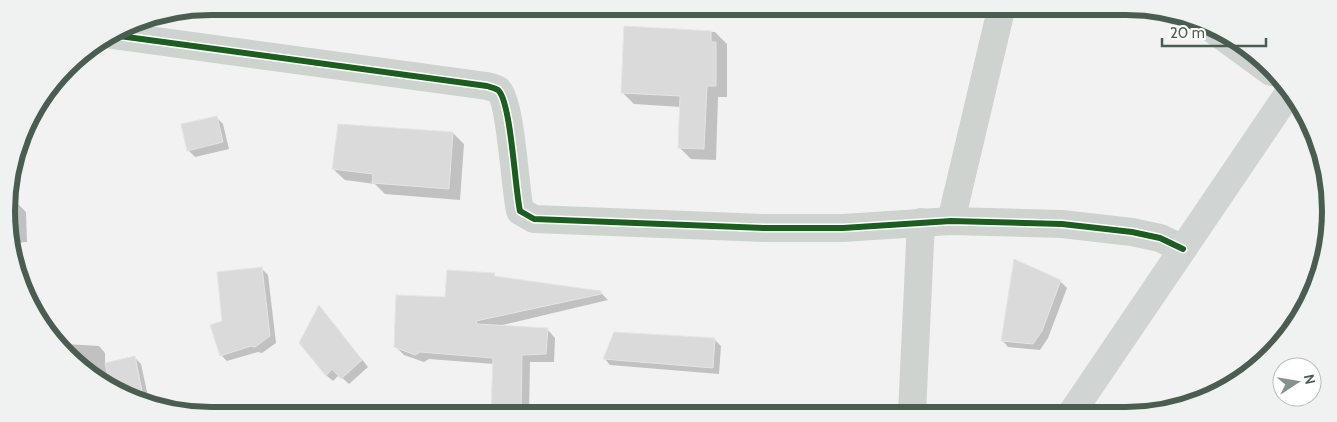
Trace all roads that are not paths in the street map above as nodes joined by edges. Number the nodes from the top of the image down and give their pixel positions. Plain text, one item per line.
1 (999, 15) edge
2 (122, 36) edge
3 (1286, 98) edge
4 (951, 221) junction
5 (921, 222) junction
6 (1183, 249) junction
7 (912, 407) edge
8 (1076, 407) edge

1 - 4 street
2 - 5 street
3 - 6 main road
4 - 5 street
4 - 6 street
5 - 7 street
6 - 8 main road

